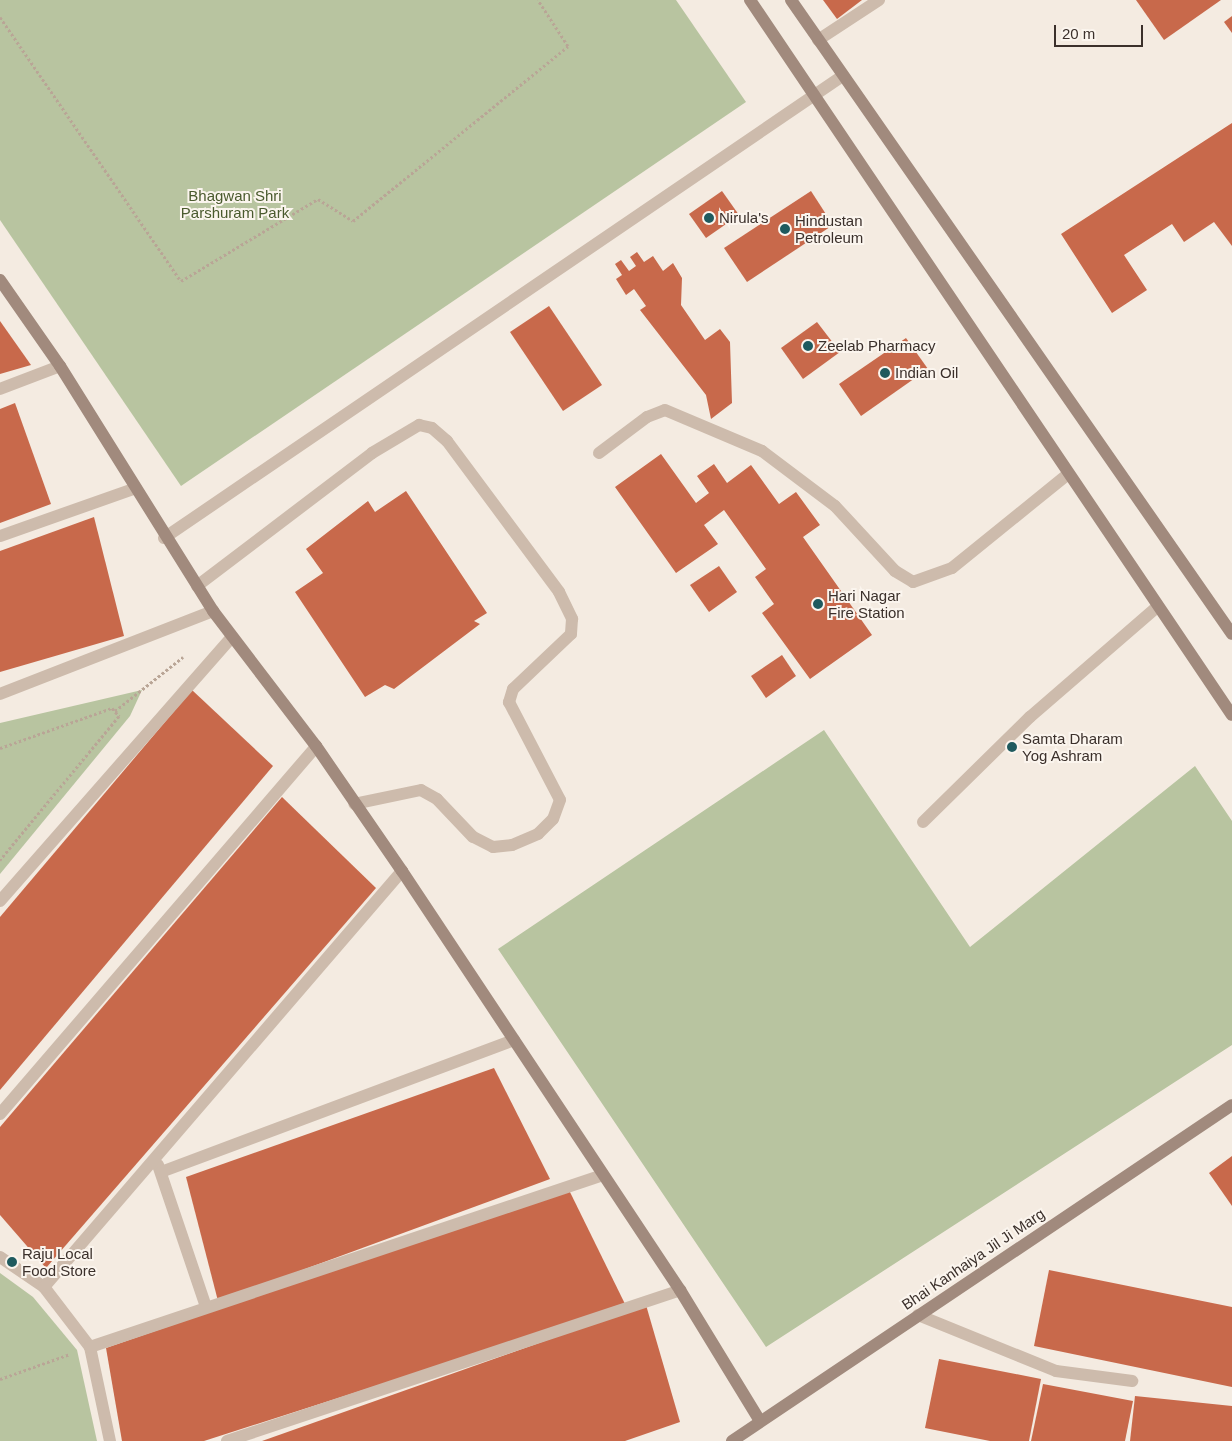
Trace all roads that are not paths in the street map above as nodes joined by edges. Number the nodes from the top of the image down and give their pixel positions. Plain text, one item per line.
1 (750, 0) edge
2 (791, 0) edge
3 (879, 0) edge
4 (818, 40) junction
5 (841, 77) junction
6 (814, 95) junction
7 (0, 280) edge
8 (60, 366) junction
9 (0, 389) edge
10 (599, 453) dead end
11 (1068, 474) junction
12 (136, 488) junction
13 (0, 536) edge
14 (164, 538) junction
15 (197, 586) junction
16 (1158, 606) junction
17 (213, 611) junction
18 (1232, 634) edge
19 (232, 637) junction
20 (0, 694) edge
21 (1232, 716) edge
22 (316, 746) junction
23 (354, 804) junction
24 (923, 822) dead end
25 (402, 871) junction
26 (0, 901) edge
27 (514, 1040) junction
28 (1232, 1105) edge
29 (0, 1114) edge
30 (156, 1156) junction
31 (161, 1172) junction
32 (603, 1175) junction
33 (0, 1257) edge
34 (44, 1287) junction
35 (680, 1290) junction
36 (206, 1308) junction
37 (918, 1315) junction
38 (90, 1347) junction
39 (1132, 1381) dead end
40 (760, 1421) junction
41 (110, 1441) edge
42 (227, 1441) edge
43 (732, 1441) edge

1 - 6 street
2 - 4 street
3 - 4 street
4 - 5 street
5 - 6 street
5 - 18 street
6 - 11 street
6 - 14 street
7 - 8 street
8 - 9 street
8 - 12 street
10 - 11 street
11 - 16 street
12 - 13 street
12 - 14 street
14 - 15 street
15 - 17 street
15 - 23 street
16 - 21 street
16 - 24 street
17 - 19 street
17 - 20 street
19 - 22 street
19 - 26 street
22 - 23 street
22 - 29 street
23 - 25 street
25 - 27 street
25 - 30 street
27 - 31 street
27 - 32 street
28 - 37 street, Bhai Kanhaiya Jil Ji Marg
30 - 31 street
30 - 34 street
31 - 36 street
32 - 35 street
32 - 36 street
33 - 34 street
34 - 38 street
35 - 40 street
35 - 42 street
36 - 38 street
37 - 39 street
37 - 40 street, Bhai Kanhaiya Jil Ji Marg
38 - 41 street
40 - 43 street, Bhai Kanhaiya Jil Ji Marg

